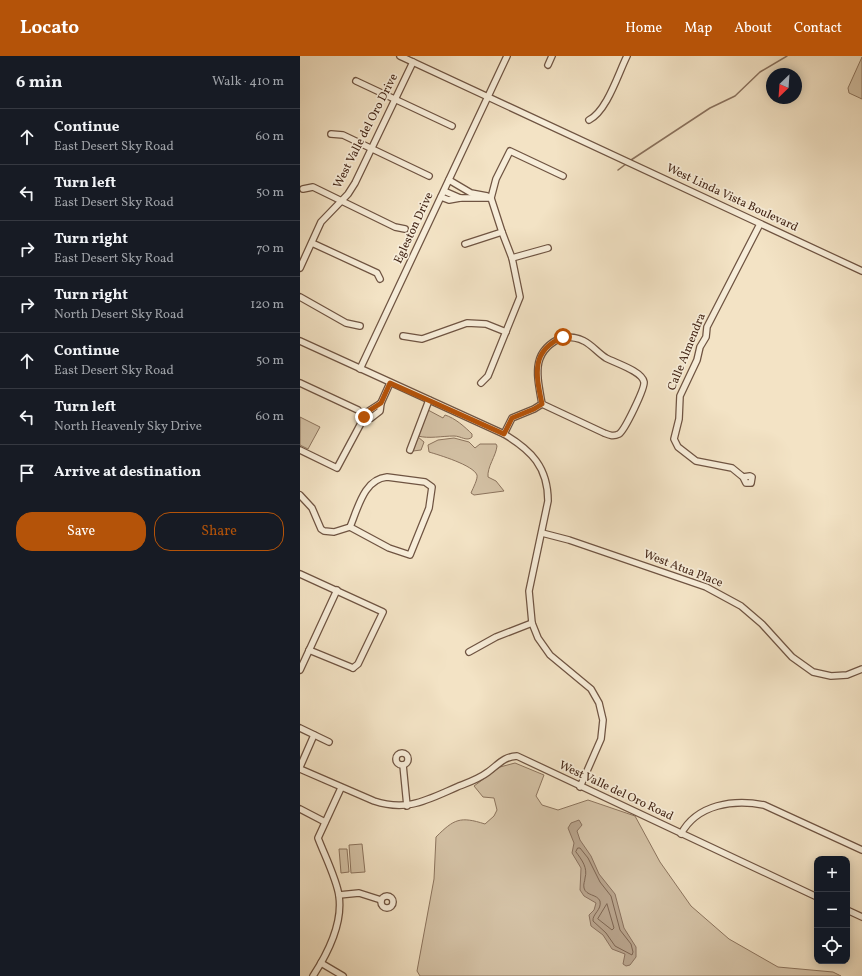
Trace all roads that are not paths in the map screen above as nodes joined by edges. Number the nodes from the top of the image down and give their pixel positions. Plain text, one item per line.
1 (400, 56) edge
2 (507, 56) edge
3 (552, 56) edge
4 (626, 56) edge
5 (413, 62) junction
6 (548, 65) dead end
7 (356, 81) dead end
8 (488, 97) junction
9 (395, 99) junction
10 (589, 120) dead end
11 (452, 126) dead end
12 (331, 134) dead end
13 (371, 148) junction
14 (429, 176) dead end
15 (563, 176) dead end
16 (449, 180) junction
17 (460, 187) junction
18 (303, 189) dead end
19 (444, 191) junction
20 (441, 197) junction
21 (460, 198) junction
22 (491, 198) junction
23 (342, 200) junction
24 (760, 224) junction
25 (405, 228) dead end
26 (502, 232) junction
27 (312, 243) junction
28 (465, 244) dead end
29 (548, 248) dead end
30 (512, 258) junction
31 (300, 268) edge
32 (862, 271) edge
33 (380, 279) dead end
34 (300, 297) edge
35 (360, 326) dead end
36 (506, 332) junction
37 (403, 336) dead end
38 (300, 341) edge
39 (360, 369) junction
40 (300, 383) edge
41 (390, 383) junction
42 (481, 383) dead end
43 (426, 399) junction
44 (542, 404) junction
45 (364, 417) junction
46 (504, 434) junction
47 (300, 450) edge
48 (410, 450) dead end
49 (743, 477) dead end
50 (300, 495) edge
51 (350, 527) junction
52 (542, 533) junction
53 (300, 574) edge
54 (337, 590) junction
55 (532, 623) junction
56 (309, 650) junction
57 (469, 652) dead end
58 (862, 669) edge
59 (300, 670) edge
60 (300, 728) edge
61 (314, 735) junction
62 (329, 742) dead end
63 (403, 765) dead end
64 (300, 768) edge
65 (580, 786) junction
66 (341, 788) junction
67 (407, 806) junction
68 (300, 809) edge
69 (325, 822) junction
70 (681, 834) junction
71 (862, 850) edge
72 (339, 895) junction
73 (814, 895) edge
74 (381, 900) dead end
75 (850, 911) edge
76 (862, 917) edge
77 (321, 963) junction
78 (313, 976) edge
79 (344, 976) edge

1 - 5 street, West Linda Vista Boulevard
2 - 8 street, Egleston Drive
3 - 6 street
4 - 10 street
5 - 8 street, West Linda Vista Boulevard
5 - 9 street, West Valle del Oro Drive
7 - 9 street
8 - 16 street, Egleston Drive
8 - 24 street, West Linda Vista Boulevard
9 - 11 street
9 - 13 street, West Valle del Oro Drive
12 - 13 street
13 - 14 street
13 - 23 street, West Valle del Oro Drive
15 - 22 street
16 - 17 street
16 - 19 street, Egleston Drive
17 - 21 street
17 - 22 street
18 - 23 street
19 - 20 street, Egleston Drive
19 - 21 street
20 - 21 street
20 - 39 street, Egleston Drive
21 - 22 street
22 - 26 street
23 - 25 street
23 - 27 street, West Valle del Oro Drive
24 - 32 street, West Linda Vista Boulevard
24 - 49 street, Calle Almendra
26 - 28 street
26 - 30 street
27 - 31 street, West Valle del Oro Drive
27 - 33 street
29 - 30 street
30 - 36 street
34 - 35 street
36 - 37 street
36 - 42 street
38 - 39 street
39 - 41 street
40 - 45 street
41 - 43 street
41 - 45 street
43 - 46 street
43 - 48 street
44 - 44 street
44 - 46 street
45 - 47 street
46 - 52 street
50 - 51 street
51 - 51 street
52 - 55 street
52 - 58 street, West Atua Place
53 - 54 street
54 - 56 street
54 - 56 street
55 - 57 street
55 - 65 street
56 - 59 street
60 - 61 street
61 - 62 street
61 - 64 street
63 - 67 street
64 - 66 street, West Valle del Oro Road
65 - 67 street, West Valle del Oro Road
65 - 70 street, West Valle del Oro Road
66 - 67 street, West Valle del Oro Road
66 - 69 street
68 - 69 street
69 - 72 street
70 - 71 street
70 - 73 street, West Valle del Oro Road
72 - 74 street
72 - 77 street
75 - 76 street
77 - 78 street
77 - 79 street

